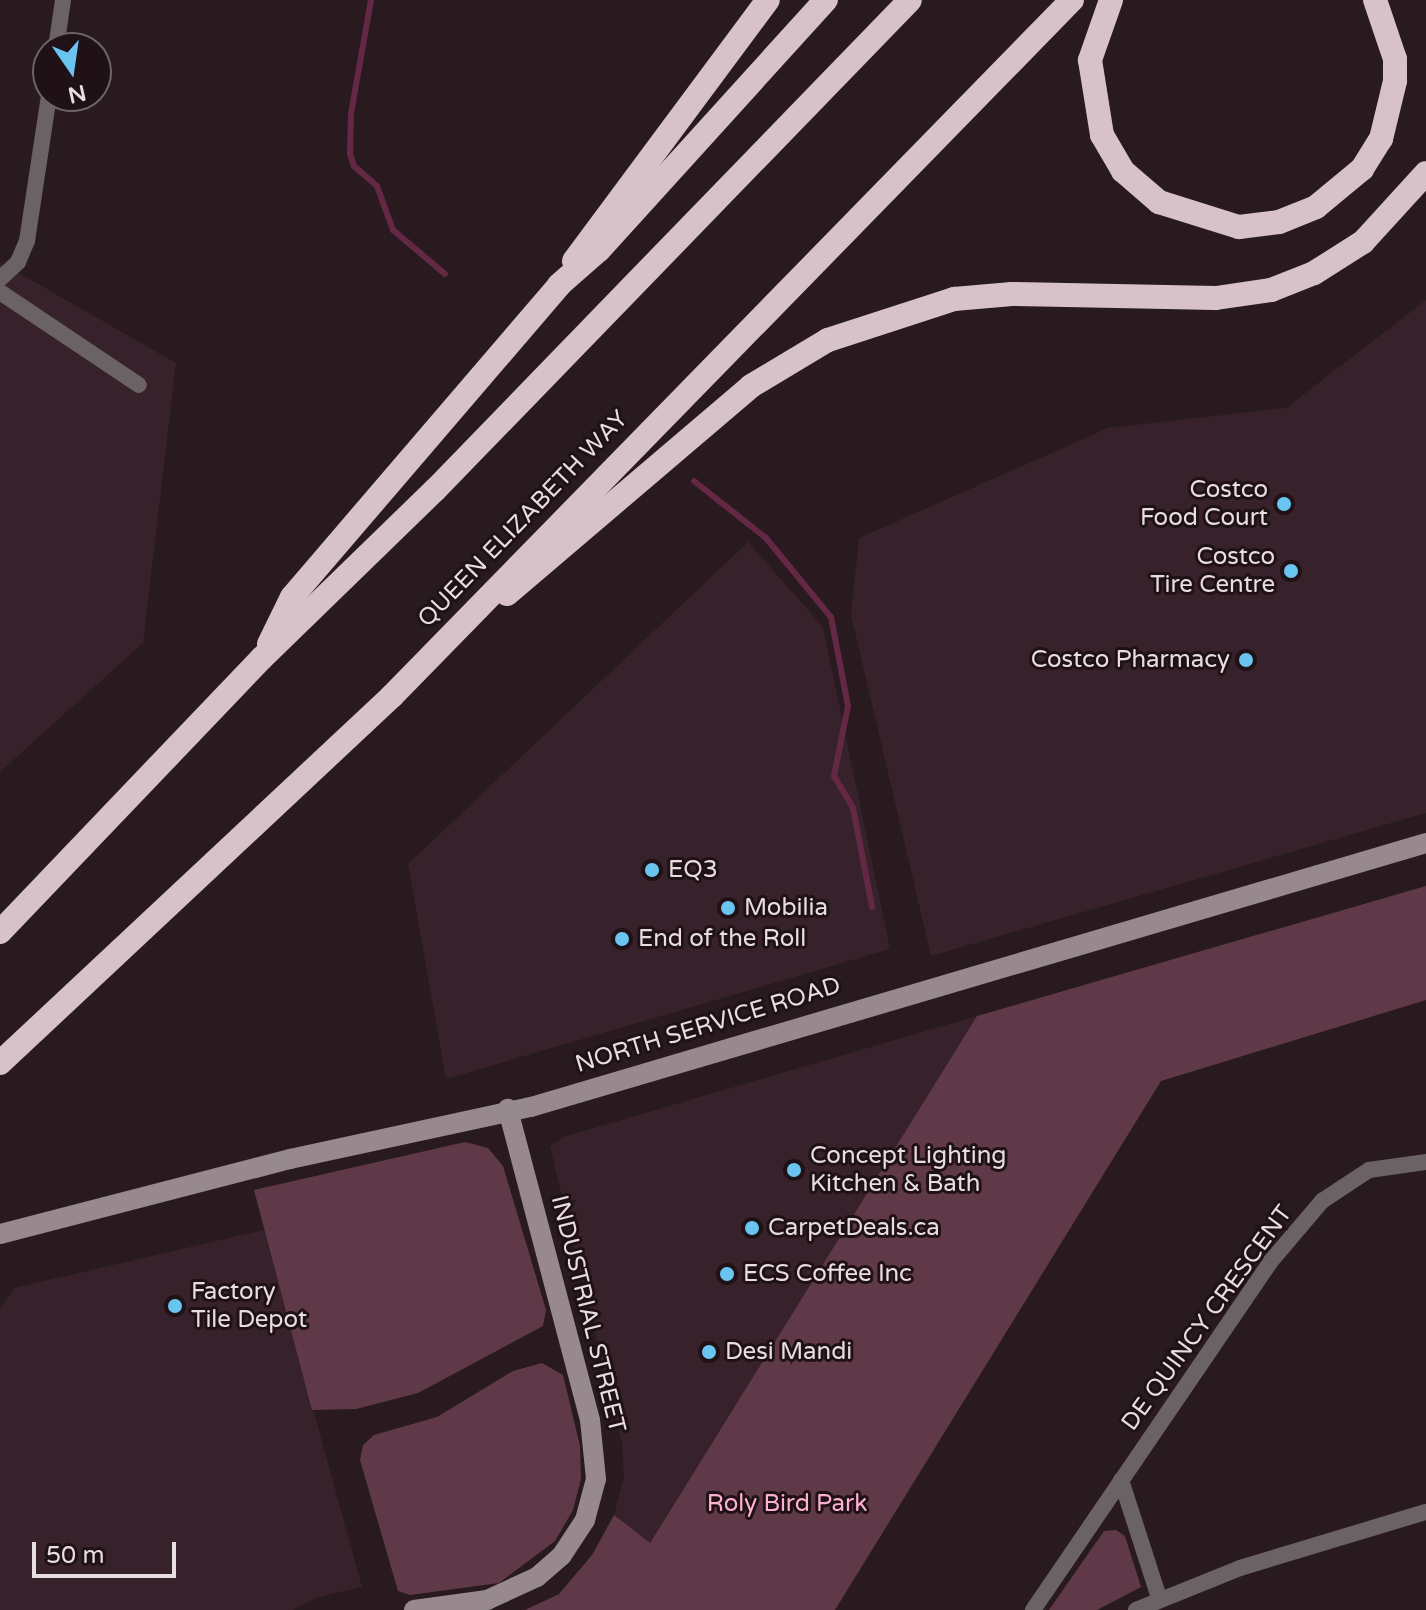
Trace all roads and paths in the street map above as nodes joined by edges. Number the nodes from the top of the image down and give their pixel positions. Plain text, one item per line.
1 (63, 0) edge
2 (768, 0) edge
3 (826, 0) edge
4 (910, 0) edge
5 (1072, 0) edge
6 (1111, 0) edge
7 (1375, 0) edge
8 (58, 32) edge
9 (47, 112) edge
10 (1426, 173) edge
11 (0, 279) edge
12 (559, 285) junction
13 (0, 292) edge
14 (139, 385) dead end
15 (261, 659) junction
16 (392, 696) junction
17 (1426, 843) edge
18 (0, 932) edge
19 (0, 1063) edge
20 (508, 1109) junction
21 (1426, 1162) edge
22 (0, 1234) edge
23 (1121, 1480) junction
24 (1426, 1512) edge
25 (1159, 1598) junction
26 (414, 1610) edge
27 (1033, 1610) edge
28 (1136, 1610) edge

1 - 8 street
2 - 12 highway
3 - 12 highway
4 - 15 highway
5 - 16 highway, QUEEN ELIZABETH WAY
6 - 7 highway
9 - 11 street
10 - 16 highway
12 - 15 highway
13 - 14 street
15 - 18 highway
16 - 19 highway, QUEEN ELIZABETH WAY
17 - 20 street, NORTH SERVICE ROAD
20 - 22 street, NORTH SERVICE ROAD
20 - 26 street, INDUSTRIAL STREET
21 - 23 street, DE QUINCY CRESCENT
23 - 25 street
23 - 27 street, DE QUINCY CRESCENT
24 - 25 street
25 - 28 street

